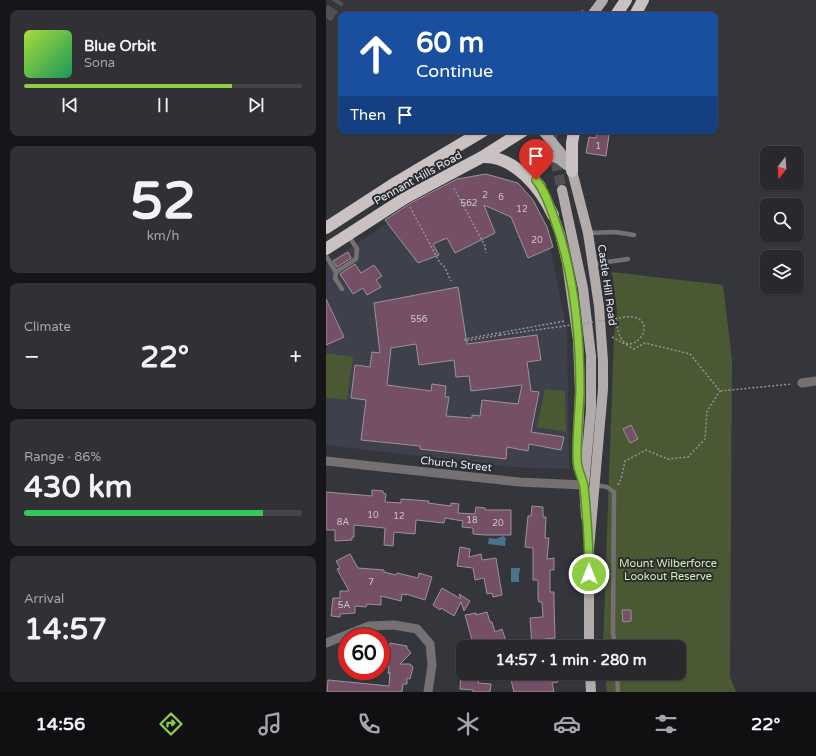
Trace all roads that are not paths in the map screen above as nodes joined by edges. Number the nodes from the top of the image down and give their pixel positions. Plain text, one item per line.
1 (603, 0) edge
2 (626, 0) edge
3 (643, 0) edge
4 (594, 12) edge
5 (618, 12) edge
6 (637, 12) edge
7 (480, 134) edge
8 (518, 134) edge
9 (545, 134) edge
10 (574, 134) edge
11 (482, 157) junction
12 (572, 171) junction
13 (562, 190) tunnel mouth
14 (553, 215) junction
15 (326, 228) edge
16 (588, 233) junction
17 (348, 234) junction
18 (634, 235) dead end
19 (326, 249) edge
20 (326, 256) edge
21 (628, 259) dead end
22 (593, 264) junction
23 (336, 272) junction
24 (342, 289) dead end
25 (816, 381) edge
26 (802, 383) road end
27 (326, 461) edge
28 (589, 485) junction
29 (589, 640) edge
30 (614, 640) edge
31 (326, 643) edge
32 (590, 680) edge
33 (617, 680) edge
34 (428, 692) edge
35 (591, 692) edge
36 (618, 692) edge

1 - 4 main road
2 - 5 highway
3 - 6 highway
7 - 15 highway, Pennant Hills Road
8 - 11 highway, Pennant Hills Road
9 - 12 main road, Castle Hill Road
10 - 12 highway
11 - 14 highway
11 - 17 highway, Pennant Hills Road
12 - 14 main road
12 - 16 main road, Castle Hill Road
13 - 28 main road, Castle Hill Road
14 - 28 main road
16 - 18 lane
16 - 22 main road, Castle Hill Road
17 - 19 highway, Pennant Hills Road
17 - 23 lane
20 - 23 lane
21 - 22 lane
22 - 28 main road, Castle Hill Road
23 - 24 lane
25 - 26 street
27 - 28 street, Church Street
28 - 29 main road, Castle Hill Road
28 - 30 lane
31 - 34 street
32 - 35 main road
33 - 36 lane

